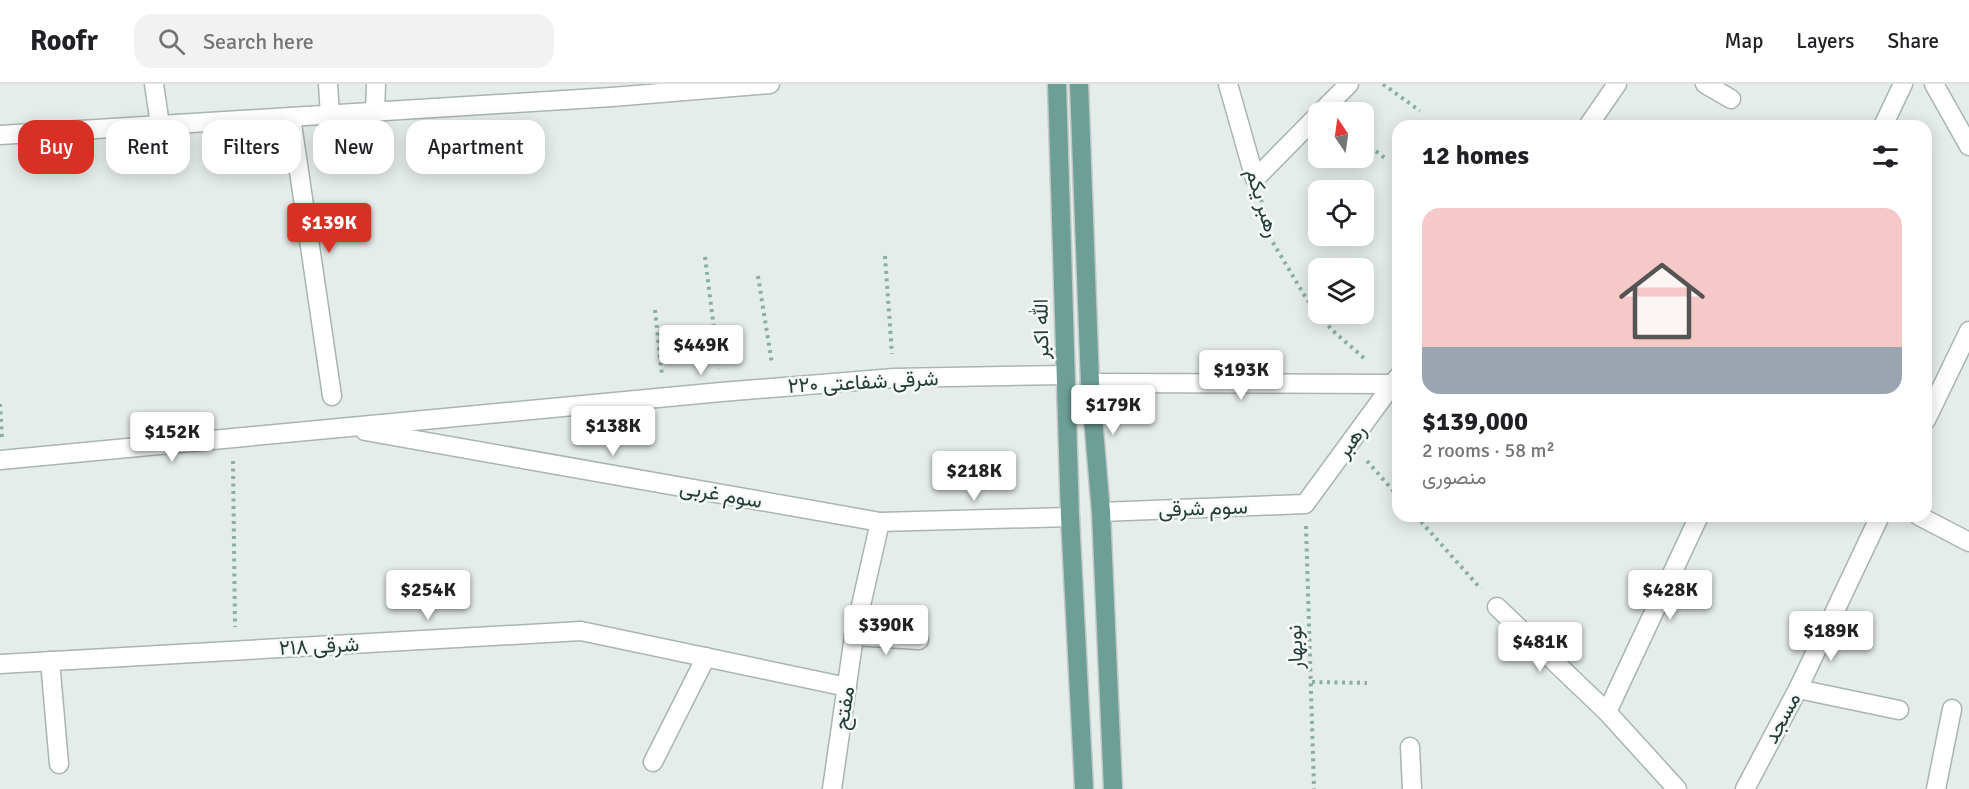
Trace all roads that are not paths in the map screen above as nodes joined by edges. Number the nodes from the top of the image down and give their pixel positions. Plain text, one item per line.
1 (154, 84) edge
2 (328, 84) edge
3 (376, 84) edge
4 (770, 84) edge
5 (1057, 84) edge
6 (1079, 84) edge
7 (1228, 84) edge
8 (1349, 84) edge
9 (1617, 84) edge
10 (1706, 84) edge
11 (1903, 84) edge
12 (1934, 84) edge
13 (611, 91) edge
14 (1731, 99) dead end
15 (1332, 102) edge
16 (375, 112) junction
17 (330, 115) junction
18 (291, 117) junction
19 (159, 120) edge
20 (1592, 120) edge
21 (1886, 120) edge
22 (190, 123) edge
23 (1308, 126) edge
24 (106, 128) edge
25 (0, 135) edge
26 (1969, 146) edge
27 (1969, 331) edge
28 (1065, 375) junction
29 (1392, 381) edge
30 (1090, 383) junction
31 (1392, 385) edge
32 (332, 396) dead end
33 (1932, 408) edge
34 (340, 426) junction
35 (2, 460) edge
36 (1305, 504) joint
37 (1101, 512) junction
38 (1070, 517) junction
39 (880, 522) junction
40 (1697, 522) edge
41 (1877, 522) edge
42 (1931, 522) edge
43 (1969, 542) edge
44 (1497, 608) road end
45 (854, 636) junction
46 (919, 640) dead end
47 (706, 657) junction
48 (50, 661) junction
49 (0, 664) edge
50 (847, 687) junction
51 (1798, 689) junction
52 (1952, 709) dead end
53 (1899, 710) dead end
54 (1607, 712) junction
55 (1410, 747) dead end
56 (653, 762) dead end
57 (59, 764) dead end
58 (832, 789) edge
59 (1084, 789) edge
60 (1113, 789) edge
61 (1412, 789) edge
62 (1677, 789) edge
63 (1745, 789) edge
64 (1936, 789) edge

1 - 19 street
2 - 17 street
3 - 16 street
4 - 13 street
5 - 28 main road, الله اکبر
6 - 30 main road
7 - 23 street, رهبر یکم
8 - 15 street
9 - 20 street
10 - 14 street
11 - 21 street
12 - 26 street
13 - 16 street
16 - 17 street
17 - 18 street
18 - 22 street
18 - 32 street
24 - 25 street
27 - 33 street
28 - 34 street, ۲۲۰ شرقی شفاعتی
28 - 38 main road, الله اکبر
29 - 30 street
30 - 37 main road
31 - 36 street, رهبر
34 - 35 street, ۲۲۰ شرقی شفاعتی
34 - 39 street, سوم غربی
36 - 37 street, سوم شرقی
37 - 60 main road
38 - 39 street, سوم غربی
38 - 59 main road, الله اکبر
39 - 45 street, مفتح
40 - 54 street
41 - 51 street, مسجد
42 - 43 street
44 - 54 street
45 - 46 street
45 - 50 street, مفتح
47 - 48 street, ۲۱۸ شرقی
47 - 50 street, ۲۱۸ شرقی
47 - 56 street
48 - 49 street, ۲۱۸ شرقی
48 - 57 street
50 - 58 street, مفتح
51 - 53 street
51 - 63 street, مسجد
52 - 64 street
54 - 62 street
55 - 61 street

